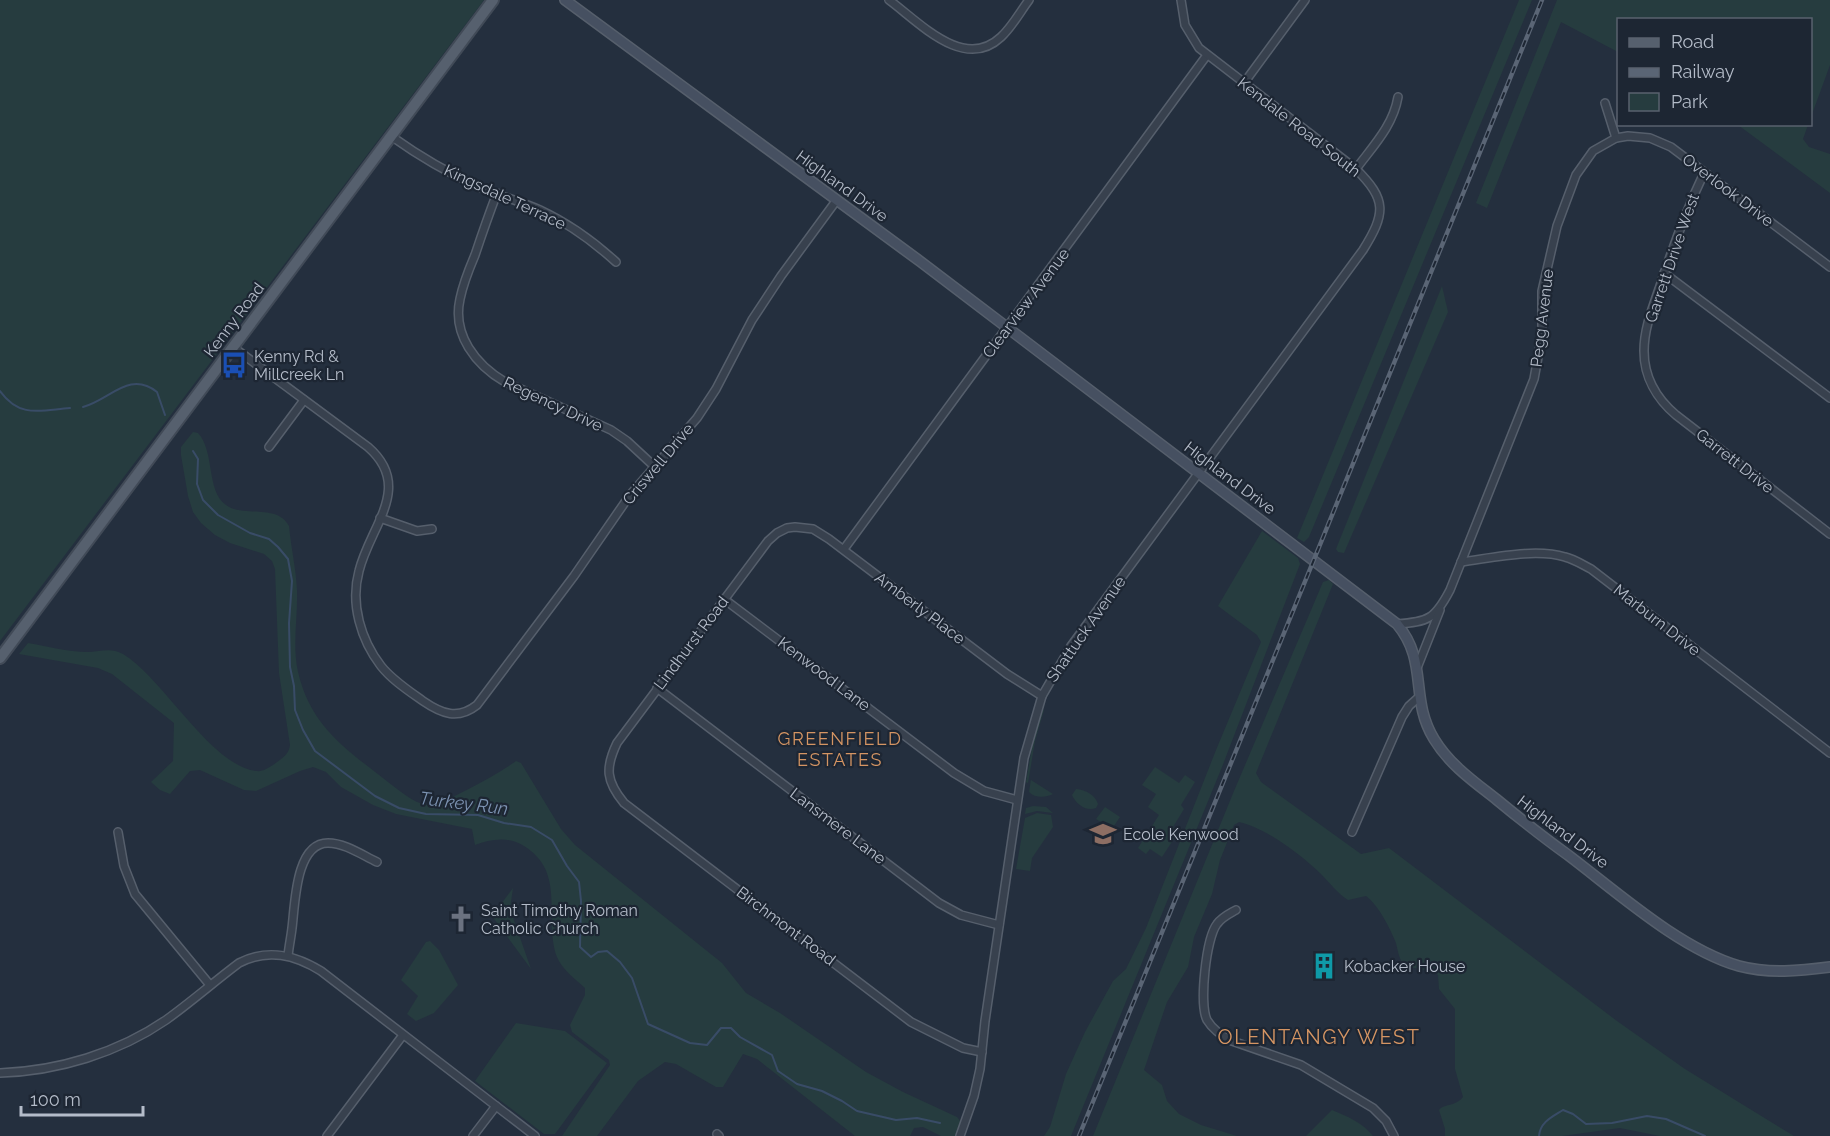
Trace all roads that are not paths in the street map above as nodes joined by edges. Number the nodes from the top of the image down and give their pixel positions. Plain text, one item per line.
1 (493, 0) edge
2 (565, 0) edge
3 (889, 0) edge
4 (1029, 0) edge
5 (1181, 0) edge
6 (1305, 0) edge
7 (1207, 55) junction
8 (1244, 83) junction
9 (1398, 97) dead end
10 (1605, 103) dead end
11 (391, 136) junction
12 (1616, 138) junction
13 (1356, 169) junction
14 (1704, 172) junction
15 (496, 194) junction
16 (837, 201) junction
17 (1380, 206) joint
18 (616, 262) dead end
19 (1830, 267) edge
20 (1664, 273) junction
21 (1007, 328) junction
22 (232, 347) junction
23 (1650, 380) joint
24 (1830, 398) edge
25 (304, 399) junction
26 (269, 447) dead end
27 (655, 467) junction
28 (1198, 474) junction
29 (380, 518) junction
30 (795, 527) joint
31 (432, 529) dead end
32 (1830, 534) edge
33 (844, 549) junction
34 (1461, 562) junction
35 (724, 598) junction
36 (1440, 610) junction
37 (1397, 624) junction
38 (0, 658) edge
39 (1417, 668) junction
40 (657, 688) junction
41 (1042, 696) junction
42 (1419, 697) junction
43 (1830, 753) edge
44 (609, 776) joint
45 (1017, 800) junction
46 (118, 832) dead end
47 (1352, 832) dead end
48 (377, 862) dead end
49 (1236, 910) dead end
50 (999, 925) junction
51 (288, 956) junction
52 (1830, 968) edge
53 (210, 985) junction
54 (404, 1035) junction
55 (982, 1052) junction
56 (0, 1073) edge
57 (496, 1106) junction
58 (327, 1136) edge
59 (473, 1136) edge
60 (535, 1136) edge
61 (960, 1136) edge
62 (1394, 1136) edge

1 - 11 main road, Kenny Road
2 - 16 street, Highland Drive
3 - 4 street
5 - 7 street, Kendale Road South
6 - 8 street
7 - 8 street, Kendale Road South
7 - 21 street, Clearview Avenue
8 - 13 street, Kendale Road South
9 - 13 street
10 - 12 street
11 - 15 street, Kingsdale Terrace
11 - 22 main road, Kenny Road
12 - 14 street, Overlook Drive
12 - 34 street, Pegg Avenue
13 - 17 street, Kendale Road South
14 - 19 street, Overlook Drive
14 - 20 street, Garrett Drive West
15 - 18 street, Kingsdale Terrace
15 - 27 street, Regency Drive
16 - 21 street, Highland Drive
16 - 27 street, Criswell Drive
17 - 28 street, Shattuck Avenue
20 - 23 street, Garrett Drive West
20 - 24 street
21 - 28 street, Highland Drive
21 - 33 street, Clearview Avenue
22 - 25 street
22 - 38 main road, Kenny Road
23 - 32 street, Garrett Drive
25 - 26 street
25 - 29 street
27 - 29 street, Criswell Drive
28 - 37 street, Highland Drive
28 - 41 street, Shattuck Avenue
29 - 31 street
30 - 33 street, Amberly Place
30 - 35 street, Lindhurst Road
33 - 41 street, Amberly Place
34 - 36 street, Pegg Avenue
34 - 43 street, Marburn Drive
35 - 40 street, Lindhurst Road
35 - 45 street, Kenwood Lane
36 - 37 street
36 - 39 street, Pegg Avenue
37 - 39 street, Highland Drive
39 - 42 street, Highland Drive
40 - 44 street, Lindhurst Road
40 - 50 street, Lansmere Lane
41 - 45 street, Shattuck Avenue
42 - 47 street
42 - 52 street, Highland Drive
44 - 55 street, Birchmont Road
45 - 50 street, Shattuck Avenue
46 - 53 street
48 - 51 street
49 - 62 street
50 - 55 street, Shattuck Avenue
51 - 53 street
51 - 54 street
53 - 56 street
54 - 57 street
54 - 58 street
55 - 61 street, Shattuck Avenue
57 - 59 street
57 - 60 street

